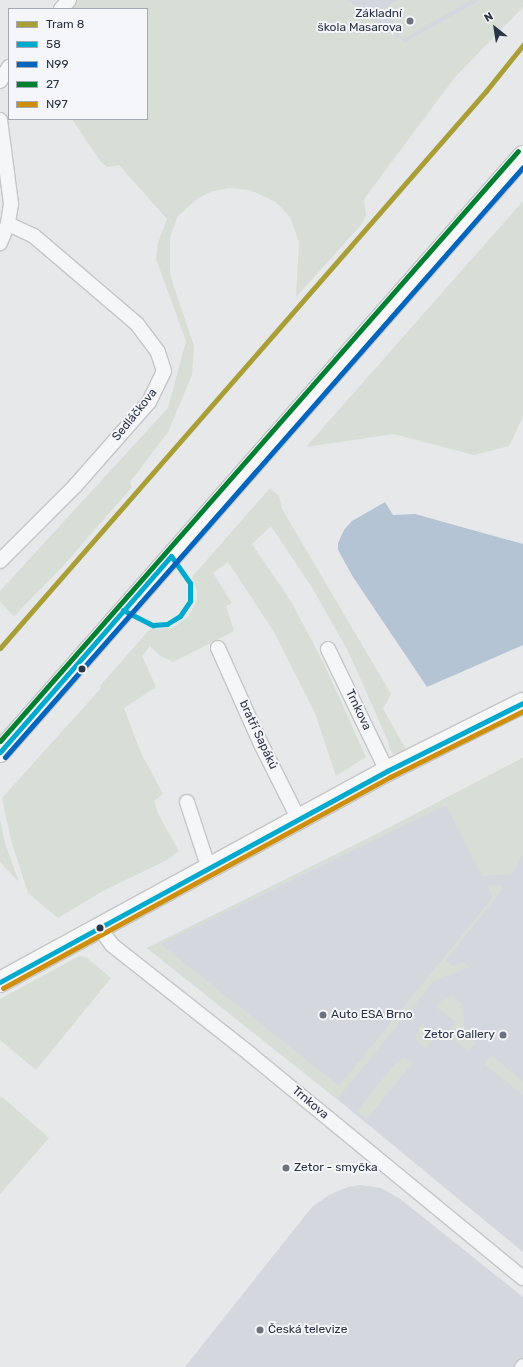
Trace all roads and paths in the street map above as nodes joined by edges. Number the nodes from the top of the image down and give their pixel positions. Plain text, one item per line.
1 (68, 0) edge
2 (62, 8) edge
3 (8, 69) edge
4 (0, 81) edge
5 (0, 120) edge
6 (523, 156) edge
7 (8, 224) junction
8 (0, 243) edge
9 (0, 561) edge
10 (218, 648) dead end
11 (328, 649) dead end
12 (523, 703) edge
13 (0, 752) edge
14 (387, 771) junction
15 (187, 802) dead end
16 (300, 820) junction
17 (209, 869) junction
18 (99, 927) junction
19 (0, 982) edge
20 (523, 1278) edge

1 - 2 street
3 - 4 street
5 - 7 street
6 - 13 street
7 - 8 street
7 - 9 street, Sedláčkova
10 - 16 street, bratří Sapáků
11 - 14 street, Trnkova
12 - 14 street
14 - 16 street
15 - 17 street
16 - 17 street
17 - 18 street
18 - 19 street
18 - 20 street, Trnkova

